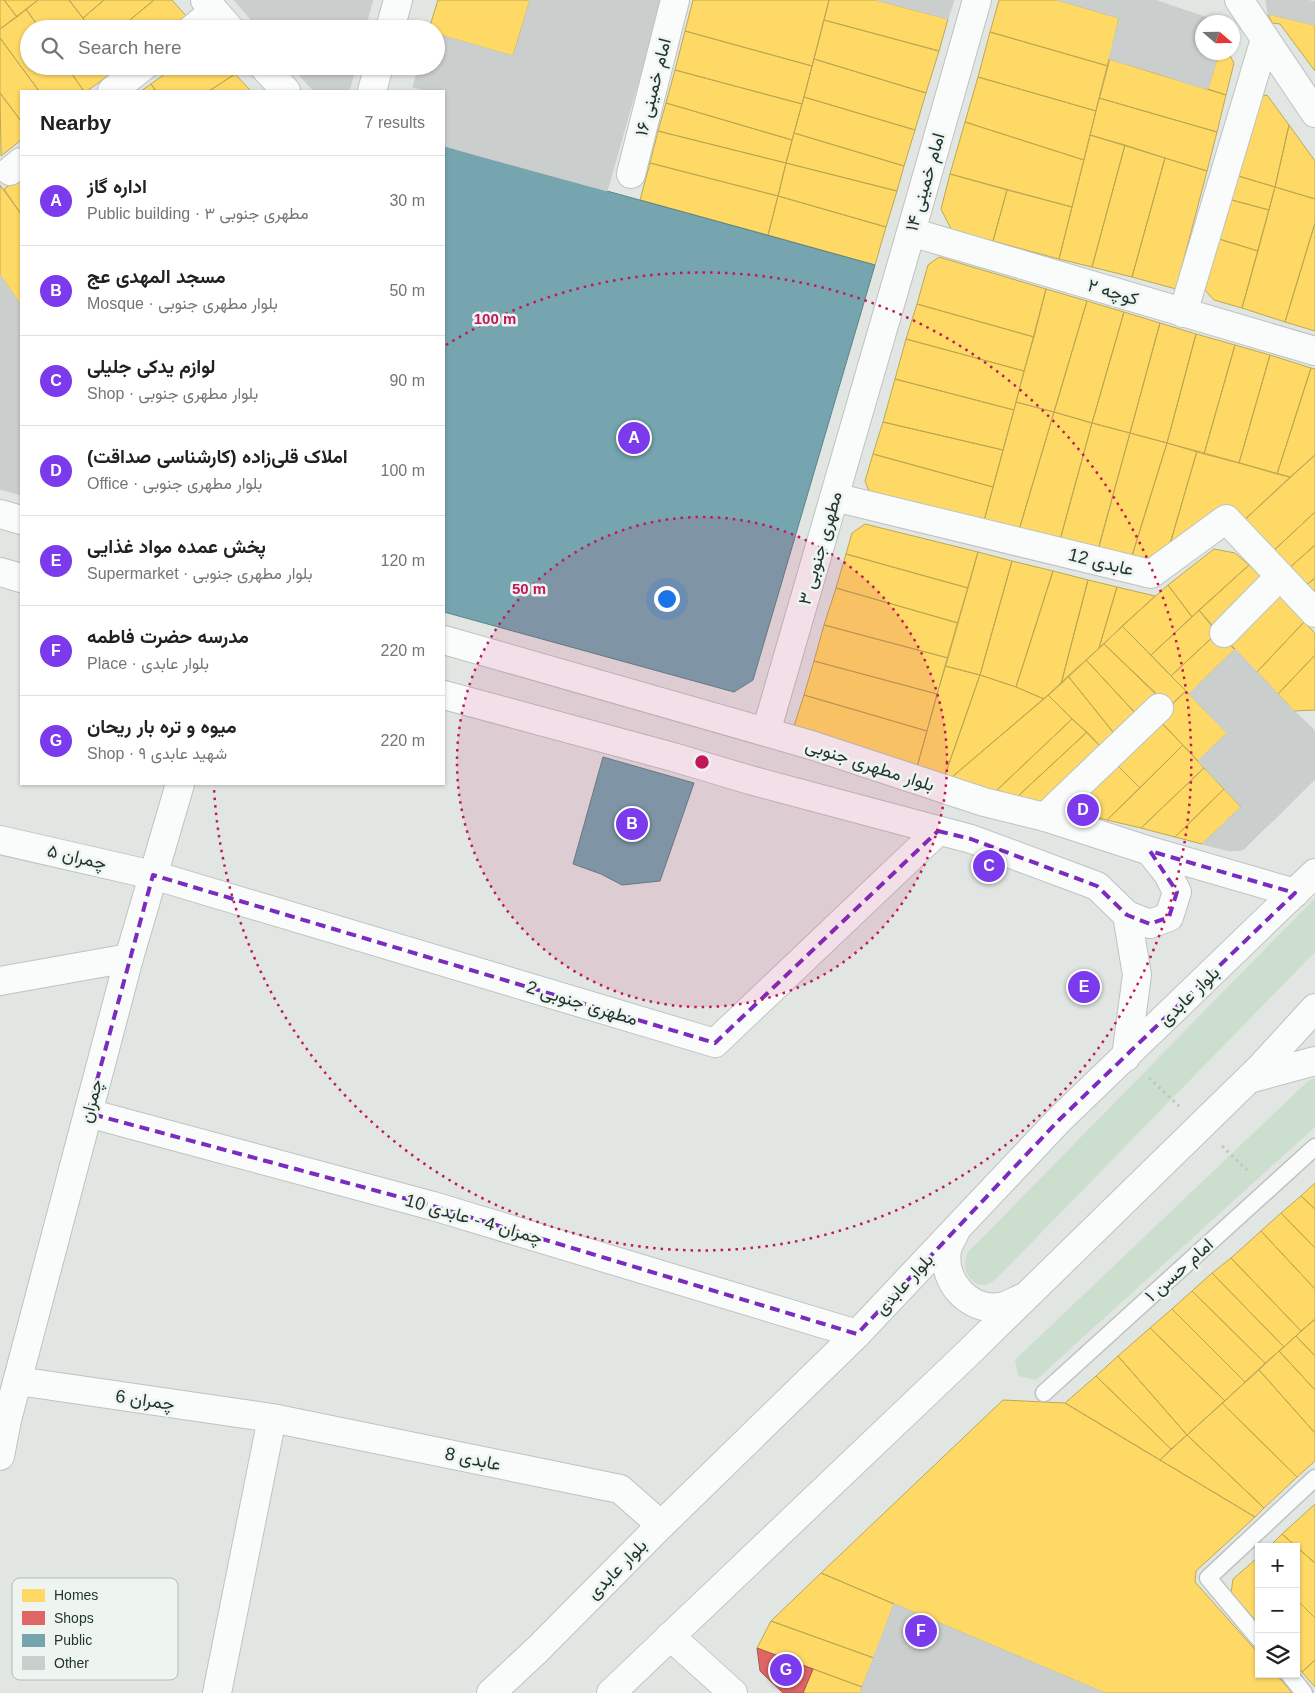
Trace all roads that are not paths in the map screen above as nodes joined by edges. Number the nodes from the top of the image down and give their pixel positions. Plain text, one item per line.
1 (398, 0) edge
2 (675, 0) edge
3 (976, 0) edge
4 (1239, 0) edge
5 (216, 13) edge
6 (206, 20) edge
7 (392, 20) edge
8 (1265, 39) junction
9 (132, 75) edge
10 (272, 75) edge
11 (376, 75) edge
12 (113, 90) edge
13 (285, 90) edge
14 (372, 90) edge
15 (1315, 114) edge
16 (630, 174) dead end
17 (911, 232) junction
18 (1183, 313) junction
19 (1315, 351) edge
20 (873, 364) joint
21 (834, 498) junction
22 (0, 514) edge
23 (20, 520) edge
24 (0, 572) edge
25 (1280, 576) junction
26 (20, 578) edge
27 (1315, 613) edge
28 (1224, 633) dead end
29 (445, 640) edge
30 (445, 695) edge
31 (1159, 708) dead end
32 (766, 732) junction
33 (180, 785) edge
34 (1045, 817) junction
35 (938, 831) junction
36 (0, 840) edge
37 (1150, 851) junction
38 (1315, 873) edge
39 (153, 875) junction
40 (1295, 893) junction
41 (1127, 914) junction
42 (128, 958) junction
43 (0, 981) edge
44 (1315, 1008) edge
45 (1126, 1057) junction
46 (1315, 1061) edge
47 (1248, 1079) junction
48 (88, 1113) junction
49 (1315, 1147) edge
50 (957, 1229) junction
51 (1022, 1298) junction
52 (858, 1334) junction
53 (18, 1382) junction
54 (1044, 1394) dead end
55 (272, 1418) junction
56 (4, 1426) edge
57 (0, 1456) edge
58 (1315, 1478) edge
59 (661, 1525) junction
60 (1255, 1634) edge
61 (670, 1636) junction
62 (1292, 1678) edge
63 (216, 1693) edge
64 (491, 1693) edge
65 (610, 1693) edge
66 (733, 1693) edge
67 (1304, 1693) edge

1 - 7 street
2 - 16 street, امام خمینی ۱۶
3 - 17 street, امام خمینی ۱۴
4 - 8 street
5 - 6 street
8 - 15 street
8 - 18 street
9 - 12 street
10 - 13 street
11 - 14 street
17 - 18 street, کوچه ۲
17 - 20 street, امام خمینی ۱۴
18 - 19 street, کوچه ۲
20 - 21 street, مطهری جنوبی ۳
21 - 25 street, عابدی 12
21 - 32 street, مطهری جنوبی ۳
22 - 23 street
24 - 26 street
25 - 27 street, عابدی 12
25 - 28 street
29 - 32 street, بلوار مطهری جنوبی
30 - 35 street
31 - 34 street
32 - 34 street, بلوار مطهری جنوبی
33 - 39 street, چمران
34 - 37 street, بلوار مطهری جنوبی
35 - 39 street, مطهری جنوبی 2
35 - 41 street
36 - 39 street, چمران ۵
37 - 40 street, بلوار مطهری جنوبی
37 - 41 street
38 - 40 street, بلوار عابدی
39 - 42 street, چمران
40 - 45 street, بلوار عابدی
41 - 45 street
42 - 43 street
42 - 48 street, چمران
44 - 47 street
45 - 50 street, بلوار عابدی
46 - 47 street
47 - 51 street
48 - 52 street, چمران 4 - عابدی 10
48 - 53 street, چمران
49 - 54 lane, امام حسن ۱
50 - 51 street
50 - 52 street, بلوار عابدی
51 - 61 street
52 - 59 street, بلوار عابدی
53 - 55 street, چمران 6
53 - 56 street, چمران
55 - 59 street, عابدی 8
55 - 63 street
56 - 57 street, چمران
58 - 60 lane
59 - 64 street, بلوار عابدی
61 - 65 street
61 - 66 street
62 - 67 lane

